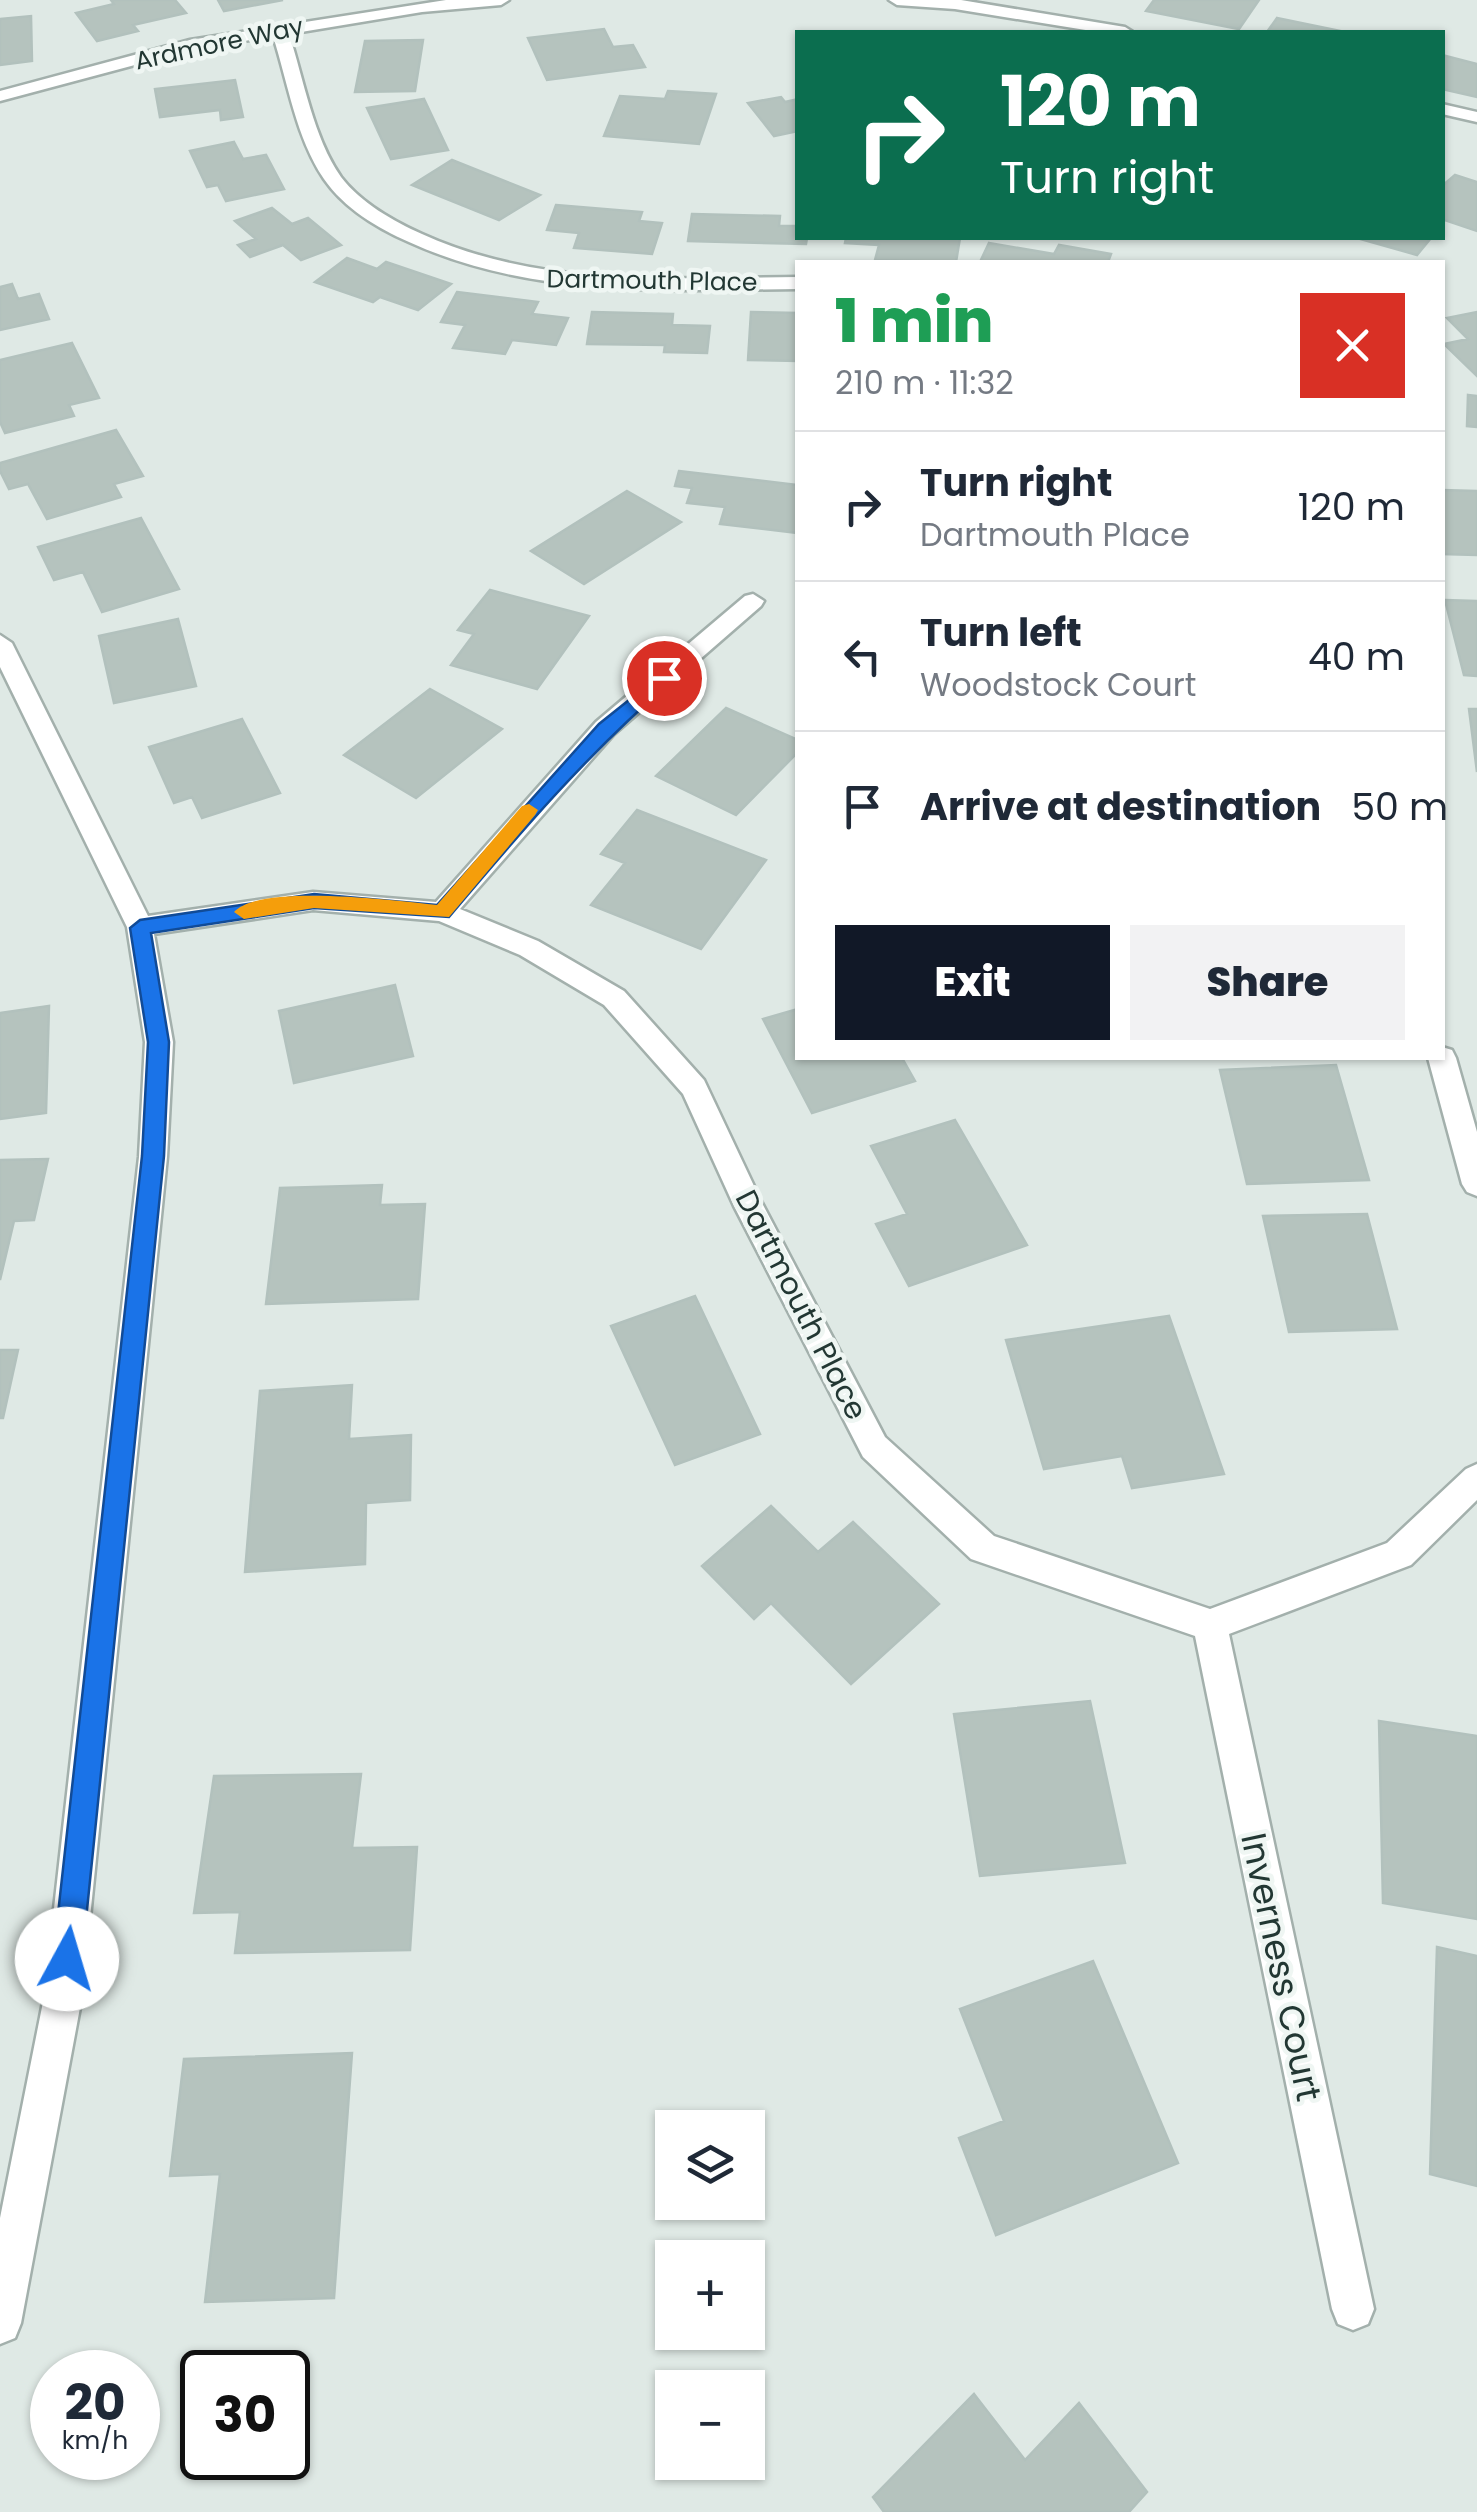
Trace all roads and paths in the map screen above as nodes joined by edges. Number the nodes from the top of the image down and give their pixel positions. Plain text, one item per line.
1 (501, 0) edge
2 (897, 0) edge
3 (279, 28) junction
4 (1112, 30) edge
5 (0, 96) edge
6 (1445, 110) edge
7 (1477, 117) edge
8 (795, 282) edge
9 (753, 601) dead end
10 (0, 643) edge
11 (442, 912) junction
12 (140, 928) junction
13 (1443, 1060) edge
14 (1477, 1184) edge
15 (1477, 1479) edge
16 (1210, 1625) junction
17 (1353, 2309) dead end
18 (0, 2323) edge

1 - 3 street, Ardmore Way
2 - 4 street
3 - 5 street, Ardmore Way
3 - 8 street, Dartmouth Place
6 - 7 street
9 - 11 street
10 - 12 street
11 - 12 street, Dartmouth Place
11 - 16 street, Dartmouth Place
12 - 18 street
13 - 14 street
15 - 16 street
16 - 17 street, Inverness Court

